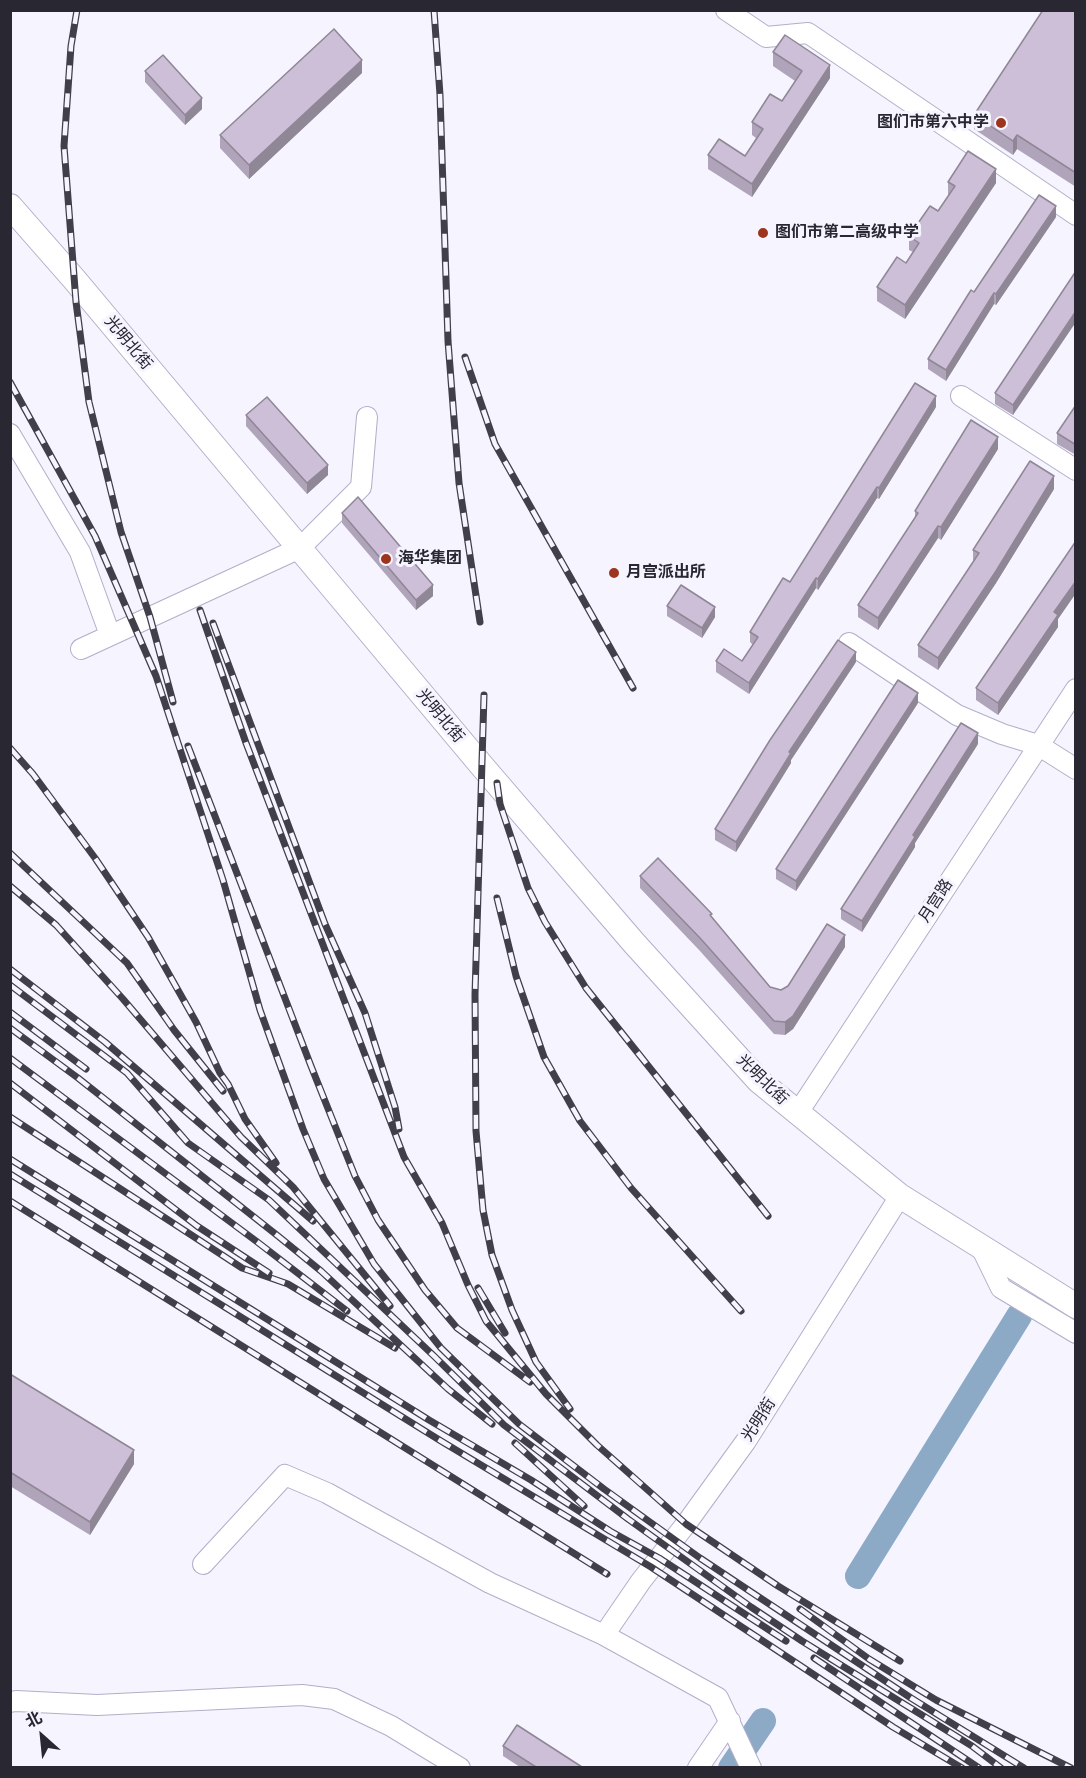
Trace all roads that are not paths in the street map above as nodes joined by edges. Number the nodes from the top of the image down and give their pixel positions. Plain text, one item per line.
1 (726, 10) edge
2 (10, 206) edge
3 (1076, 215) edge
4 (961, 396) dead end
5 (367, 417) dead end
6 (10, 434) edge
7 (1076, 470) edge
8 (300, 548) junction
9 (110, 636) junction
10 (849, 644) edge
11 (81, 649) dead end
12 (1076, 689) edge
13 (1038, 745) junction
14 (1076, 769) edge
15 (797, 1114) junction
16 (900, 1196) junction
17 (981, 1247) junction
18 (1076, 1306) edge
19 (1076, 1333) edge
20 (203, 1564) dead end
21 (604, 1635) junction
22 (10, 1702) edge
23 (734, 1730) junction
24 (460, 1767) edge
25 (698, 1767) edge
26 (751, 1767) edge

1 - 3 street
2 - 8 main road, 光明北街
4 - 7 street
5 - 8 street
6 - 9 street
8 - 9 street
8 - 15 main road, 光明北街
9 - 11 street
10 - 13 street
12 - 13 street, 月宫路
13 - 14 street
13 - 15 street, 月宫路
15 - 16 main road, 光明北街
16 - 17 main road
16 - 21 street, 光明街
17 - 18 main road
17 - 19 street
20 - 21 street
21 - 23 street
22 - 24 street
23 - 25 street
23 - 26 street

